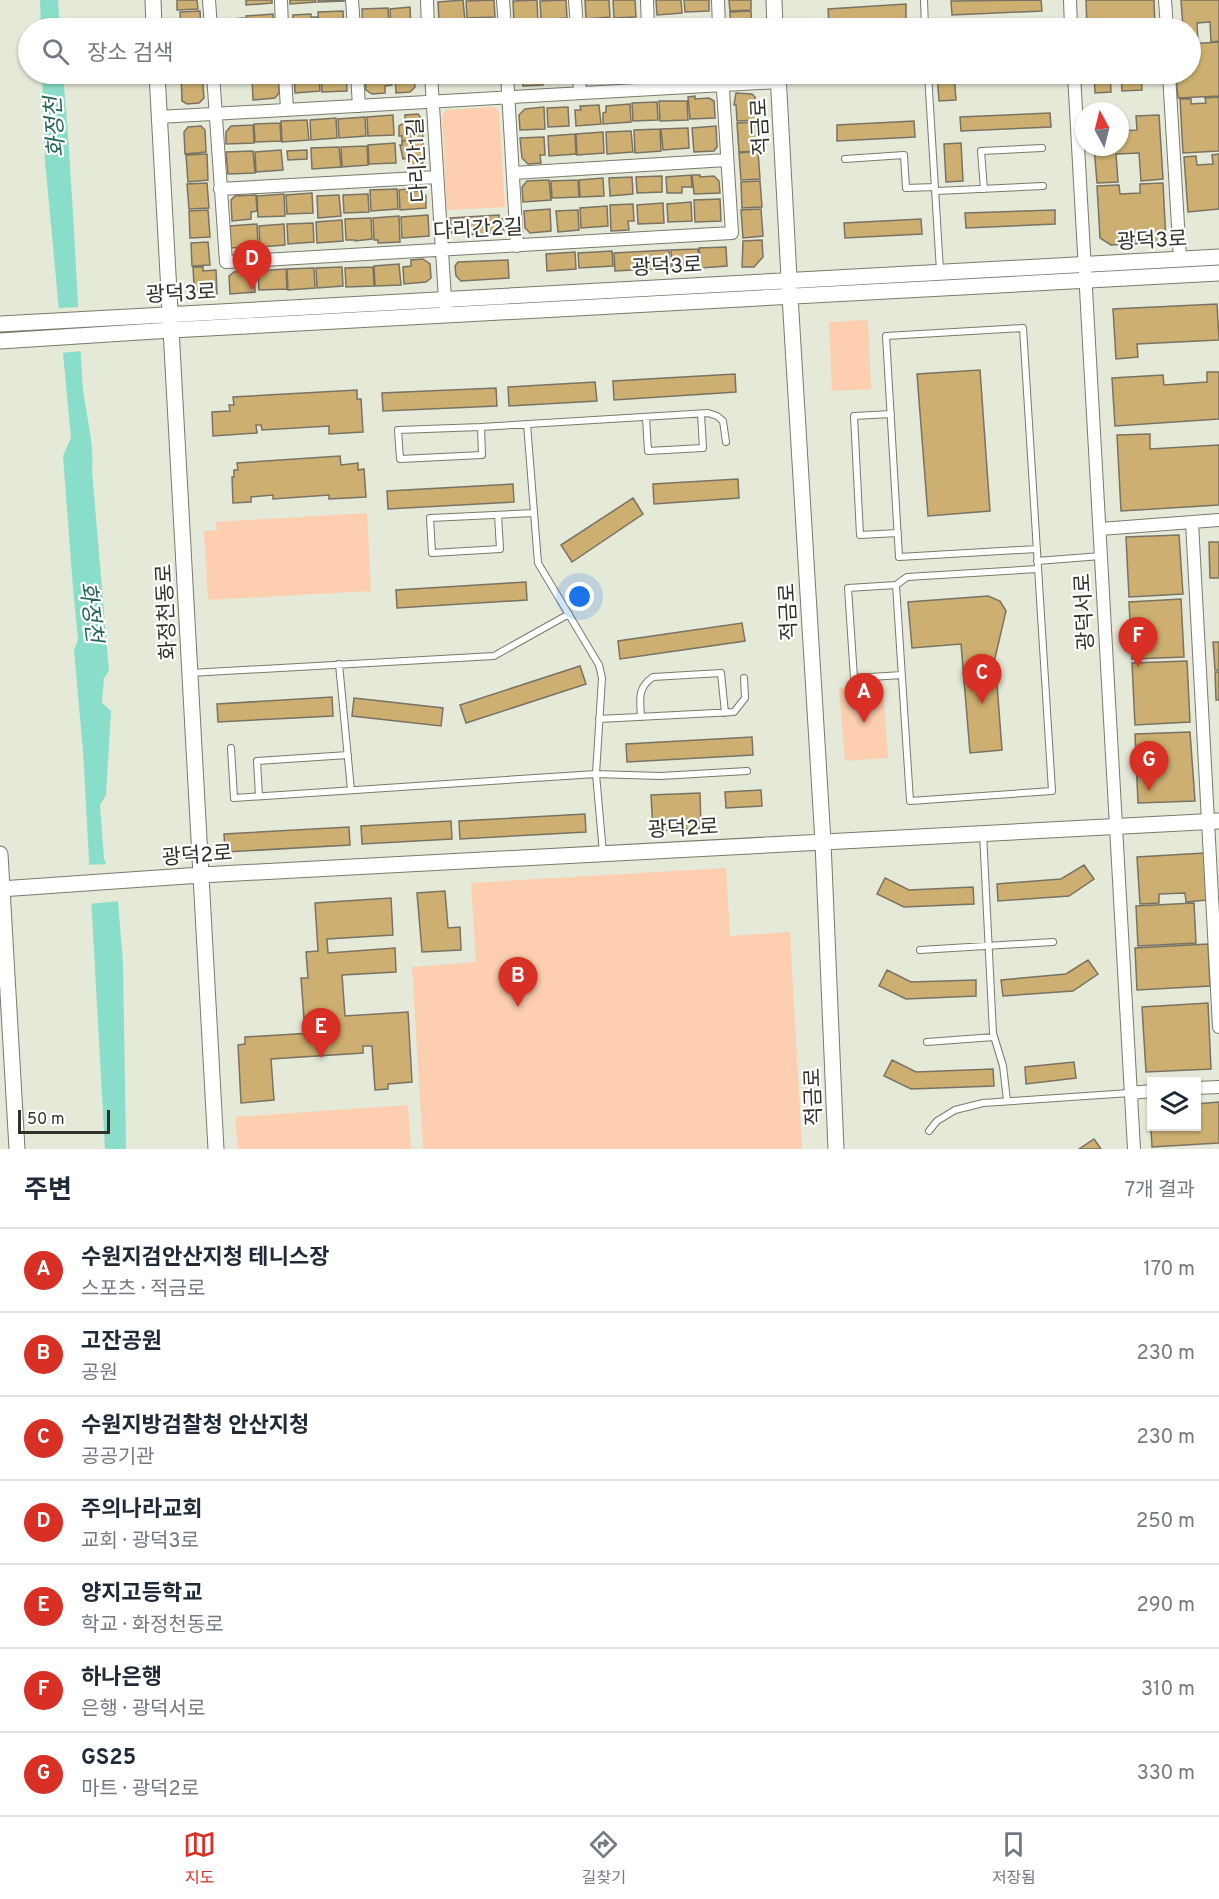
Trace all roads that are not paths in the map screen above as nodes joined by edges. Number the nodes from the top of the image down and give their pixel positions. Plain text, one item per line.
1 (153, 0) edge
2 (209, 0) edge
3 (281, 0) edge
4 (352, 0) edge
5 (427, 0) edge
6 (503, 0) edge
7 (575, 0) edge
8 (647, 0) edge
9 (718, 0) edge
10 (774, 0) edge
11 (924, 0) edge
12 (1070, 0) edge
13 (1165, 0) edge
14 (154, 18) edge
15 (210, 18) edge
16 (282, 18) edge
17 (353, 18) edge
18 (428, 18) edge
19 (504, 18) edge
20 (576, 18) edge
21 (648, 18) edge
22 (719, 18) edge
23 (775, 18) edge
24 (925, 18) edge
25 (1071, 18) edge
26 (1166, 18) edge
27 (157, 84) edge
28 (214, 84) edge
29 (286, 84) edge
30 (357, 84) edge
31 (432, 84) edge
32 (507, 84) edge
33 (580, 84) edge
34 (652, 84) edge
35 (691, 84) edge
36 (722, 84) edge
37 (779, 84) edge
38 (929, 84) edge
39 (1075, 84) edge
40 (1170, 84) edge
41 (652, 89) junction
42 (580, 93) junction
43 (508, 97) junction
44 (433, 101) junction
45 (358, 106) junction
46 (287, 110) junction
47 (216, 114) junction
48 (159, 117) junction
49 (1042, 148) dead end
50 (845, 159) dead end
51 (727, 160) junction
52 (513, 173) junction
53 (437, 177) junction
54 (1043, 186) dead end
55 (220, 189) junction
56 (936, 189) junction
57 (984, 189) junction
58 (517, 246) junction
59 (442, 250) junction
60 (1219, 257) edge
61 (1180, 260) junction
62 (1084, 265) junction
63 (940, 273) junction
64 (1219, 273) edge
65 (789, 280) junction
66 (1085, 280) junction
67 (790, 296) junction
68 (445, 307) junction
69 (171, 322) junction
70 (0, 324) edge
71 (0, 341) edge
72 (701, 414) junction
73 (891, 414) junction
74 (646, 417) junction
75 (527, 424) junction
76 (481, 427) junction
77 (726, 442) dead end
78 (534, 513) junction
79 (498, 514) junction
80 (1219, 520) edge
81 (1192, 522) junction
82 (1100, 529) junction
83 (898, 533) junction
84 (1037, 549) junction
85 (1101, 556) junction
86 (1037, 561) junction
87 (1038, 569) junction
88 (896, 585) junction
89 (569, 614) junction
90 (339, 664) junction
91 (190, 673) junction
92 (902, 675) junction
93 (744, 678) dead end
94 (725, 713) junction
95 (641, 717) junction
96 (599, 719) junction
97 (231, 748) dead end
98 (348, 755) junction
99 (747, 771) dead end
100 (596, 774) junction
101 (351, 790) junction
102 (259, 796) junction
103 (1214, 821) edge
104 (1116, 826) junction
105 (983, 834) junction
106 (823, 842) junction
107 (0, 854) edge
108 (603, 854) junction
109 (201, 875) junction
110 (1, 889) edge
111 (1053, 942) dead end
112 (988, 946) junction
113 (920, 950) dead end
114 (1219, 1027) edge
115 (994, 1037) junction
116 (927, 1042) dead end
117 (1219, 1087) edge
118 (1201, 1088) edge
119 (1147, 1091) edge
120 (1130, 1093) junction
121 (1007, 1100) junction
122 (929, 1131) dead end
123 (17, 1149) edge
124 (216, 1149) edge
125 (836, 1149) edge
126 (1134, 1149) edge

1 - 14 street
2 - 15 street
3 - 16 street
4 - 17 street
5 - 18 street
6 - 19 street
7 - 20 street
8 - 21 street
9 - 22 street
10 - 23 street
11 - 24 lane
12 - 25 street
13 - 26 street
27 - 48 street, 화정천동로
28 - 47 street, 다리간2길
29 - 46 street
30 - 45 street
31 - 44 street, 다리간1길
32 - 43 street
33 - 42 street
34 - 41 street
35 - 41 street
36 - 51 street, 다리간2길
37 - 65 street, 적금로
38 - 56 lane
39 - 62 street, 광덕서로
40 - 61 street
41 - 42 street
42 - 43 street
43 - 44 street
43 - 52 street
44 - 45 street
44 - 53 street, 다리간1길
45 - 46 street
46 - 47 street
47 - 48 street
47 - 55 street, 다리간2길
48 - 69 street, 화정천동로
49 - 57 lane
50 - 56 lane
51 - 52 street
51 - 58 street, 다리간2길
52 - 58 street
53 - 55 street
53 - 59 street, 다리간1길
54 - 57 lane
55 - 59 street, 다리간2길
56 - 57 lane
56 - 63 lane
58 - 59 street, 다리간2길
59 - 68 street, 다리간1길
60 - 61 street, 광덕3로
61 - 62 street, 광덕3로
62 - 63 street, 광덕3로
62 - 66 street, 광덕서로
63 - 65 street, 광덕3로
64 - 66 street, 광덕3로
65 - 67 street, 적금로
65 - 68 street, 광덕3로
66 - 67 street, 광덕3로
66 - 82 street, 광덕서로
67 - 68 street, 광덕3로
67 - 106 street, 적금로
68 - 69 street, 광덕3로
69 - 70 street, 광덕3로
69 - 71 street, 광덕3로
69 - 91 street, 화정천동로
72 - 74 lane
72 - 74 lane
72 - 77 lane
73 - 83 lane
73 - 83 lane
73 - 84 lane
74 - 75 lane
75 - 76 lane
75 - 78 lane
76 - 76 lane
78 - 79 lane
78 - 89 lane
79 - 79 lane
80 - 81 street
81 - 82 street
81 - 103 street
82 - 85 street, 광덕서로
83 - 84 lane
84 - 86 lane
85 - 86 lane
85 - 104 street, 광덕서로
86 - 87 lane
87 - 88 lane
87 - 92 lane
88 - 92 lane
88 - 92 lane
89 - 90 lane
89 - 96 lane
90 - 91 lane
90 - 98 lane
91 - 109 street, 화정천동로
93 - 94 lane
94 - 95 lane
94 - 95 lane
95 - 96 lane
96 - 100 lane
97 - 102 lane
98 - 101 lane
98 - 102 lane
99 - 100 lane
100 - 101 lane
100 - 108 lane
101 - 102 lane
103 - 104 street, 광덕2로
103 - 114 street
104 - 105 street, 광덕2로
104 - 120 street, 광덕서로
105 - 106 street, 광덕2로
105 - 112 lane
106 - 108 street, 광덕2로
106 - 125 street, 적금로
107 - 110 street
108 - 109 street, 광덕2로
109 - 110 street, 광덕2로
109 - 124 street, 화정천동로
110 - 123 street
111 - 112 lane
112 - 113 lane
112 - 115 lane
115 - 116 lane
115 - 121 lane
117 - 118 street
119 - 120 street
120 - 121 lane
120 - 126 street, 광덕서로
121 - 122 lane

